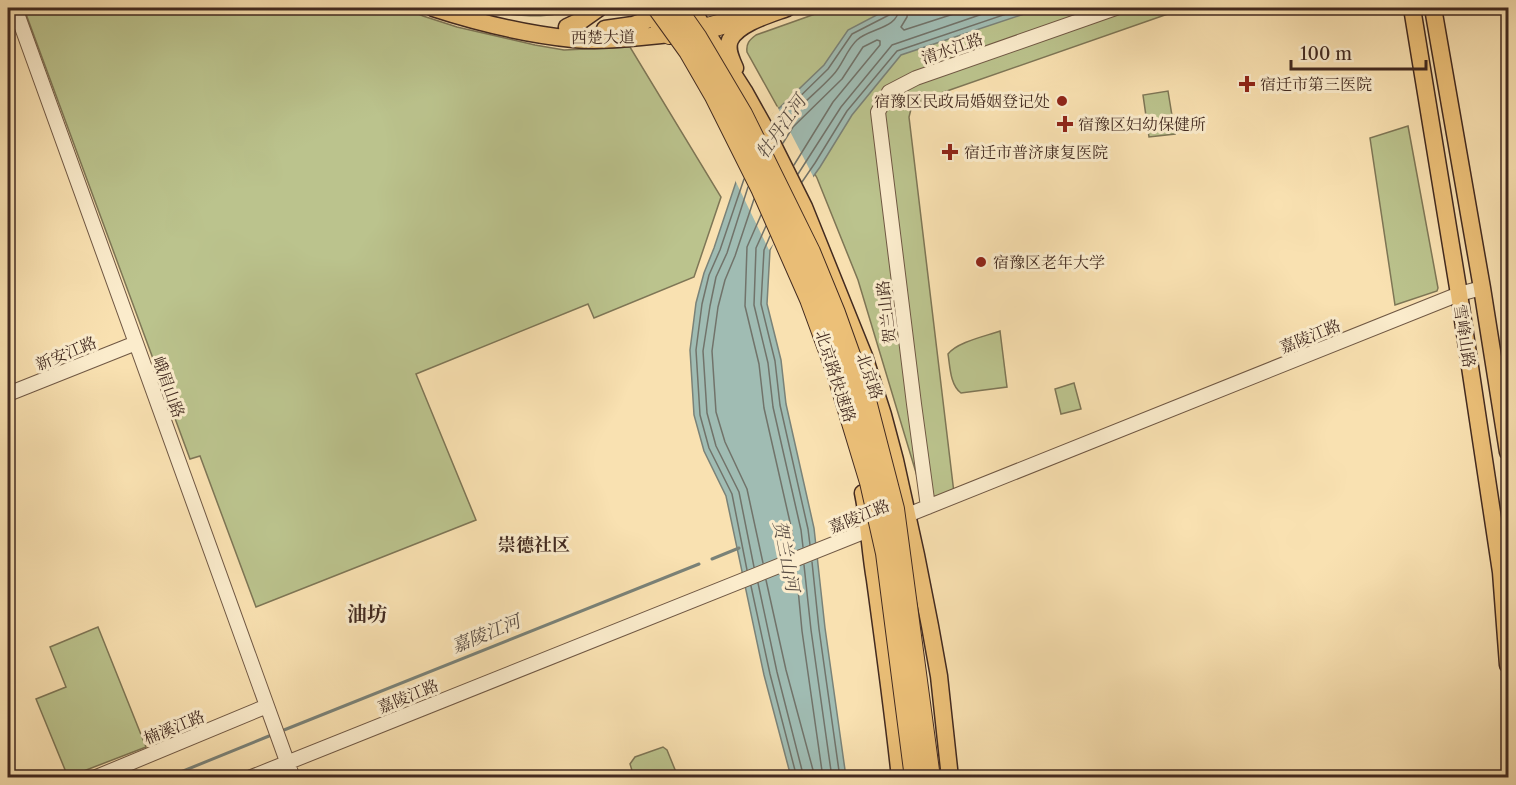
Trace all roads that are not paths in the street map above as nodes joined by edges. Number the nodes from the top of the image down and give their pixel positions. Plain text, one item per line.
1 (433, 8) edge
2 (460, 8) edge
3 (599, 8) edge
4 (682, 8) edge
5 (691, 8) edge
6 (772, 8) edge
7 (787, 8) edge
8 (1116, 8) edge
9 (1412, 8) edge
10 (1433, 8) edge
11 (16, 9) edge
12 (658, 11) edge
13 (567, 27) junction
14 (704, 29) junction
15 (670, 34) junction
16 (744, 91) junction
17 (878, 112) joint
18 (1482, 288) junction
19 (1459, 294) junction
20 (136, 343) junction
21 (8, 394) edge
22 (1509, 452) edge
23 (928, 507) junction
24 (906, 515) junction
25 (869, 530) junction
26 (1509, 665) edge
27 (267, 706) junction
28 (287, 762) junction
29 (94, 777) edge
30 (249, 777) edge
31 (293, 777) edge
32 (900, 777) edge
33 (915, 777) edge
34 (930, 777) edge
35 (950, 777) edge

1 - 15 main road, 西楚大道
2 - 13 main road, 西楚大道
3 - 13 main road
4 - 12 main road, 西楚大道
5 - 14 main road, 北京路
6 - 14 highway, 西楚大道
7 - 16 main road
8 - 17 street, 清水江路
9 - 19 main road, 雪峰山路
10 - 18 main road, 雪峰山路
11 - 20 street, 峨眉山路
12 - 13 main road, 西楚大道
12 - 15 highway
12 - 33 highway, 北京路快速路, bridge
12 - 34 highway, 北京路快速路, bridge
14 - 15 highway, 西楚大道
14 - 16 main road, 北京路
15 - 25 main road, bridge
16 - 24 main road, 北京路
17 - 23 street, 贺兰山路
18 - 19 street, 嘉陵江路
18 - 22 main road, 雪峰山路
19 - 23 street, 嘉陵江路
19 - 26 main road, 雪峰山路
20 - 21 street, 新安江路
20 - 27 street, 峨眉山路
23 - 24 street, 嘉陵江路
24 - 25 street, 嘉陵江路
24 - 35 main road, 北京路
25 - 28 street, 嘉陵江路
25 - 32 main road
27 - 28 street, 峨眉山路
27 - 29 street, 楠溪江路
28 - 30 street, 嘉陵江路
28 - 31 street, 峨眉山路

